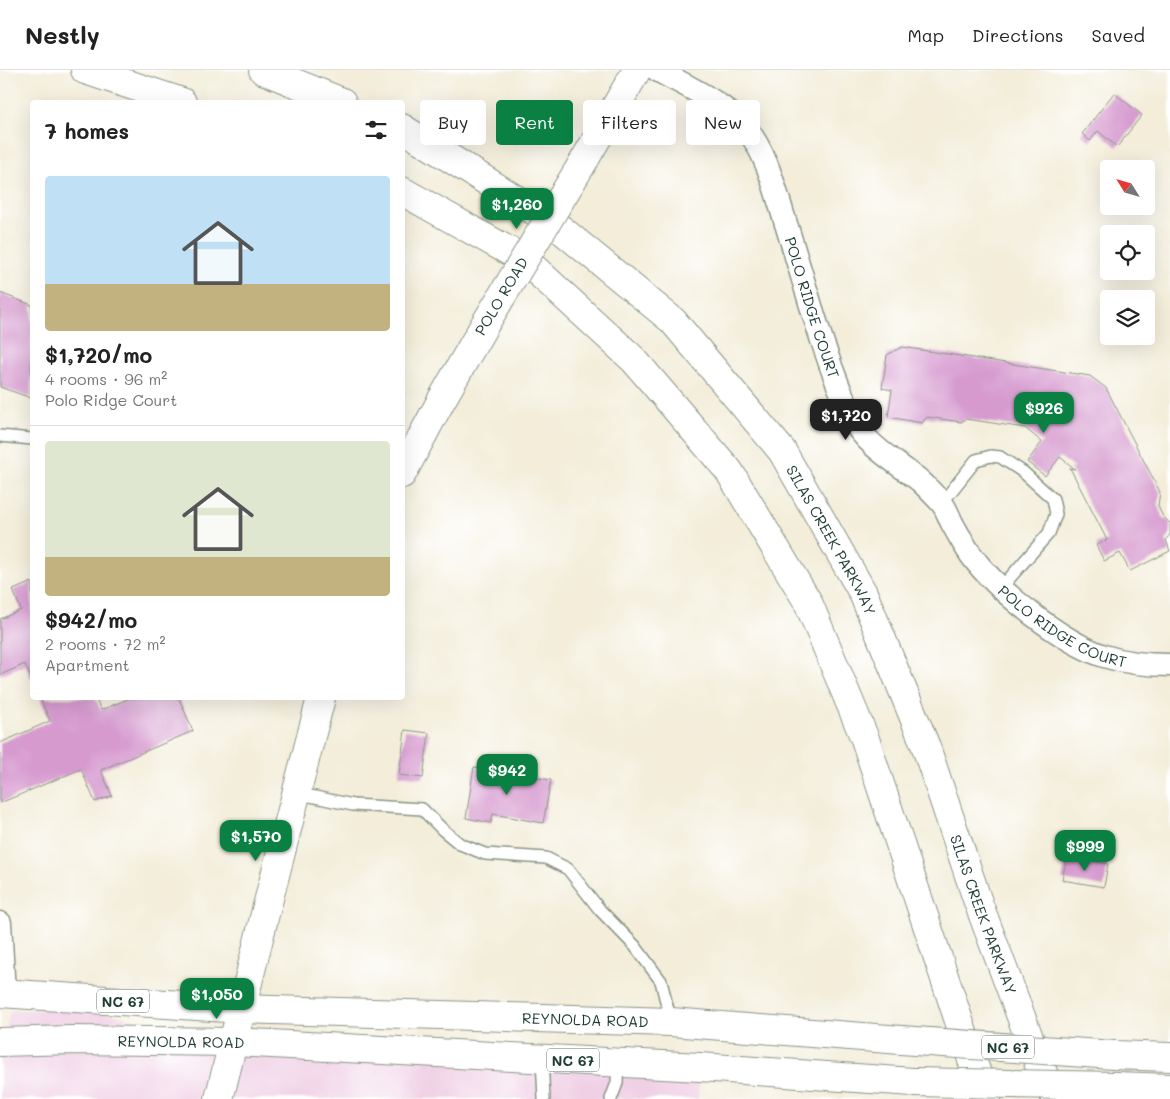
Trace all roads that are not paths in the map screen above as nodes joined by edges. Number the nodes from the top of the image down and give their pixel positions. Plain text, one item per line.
1 (86, 70) edge
2 (263, 70) edge
3 (637, 70) edge
4 (657, 70) edge
5 (176, 100) edge
6 (337, 100) edge
7 (405, 130) edge
8 (405, 193) edge
9 (0, 436) edge
10 (30, 439) edge
11 (405, 468) edge
12 (942, 503) junction
13 (1001, 588) junction
14 (1170, 665) edge
15 (320, 700) edge
16 (296, 793) junction
17 (0, 923) edge
18 (2, 993) edge
19 (242, 1009) junction
20 (671, 1022) junction
21 (0, 1042) edge
22 (233, 1042) junction
23 (1170, 1057) edge
24 (542, 1058) junction
25 (618, 1062) junction
26 (1170, 1088) edge
27 (219, 1099) edge
28 (544, 1099) edge
29 (611, 1099) edge
30 (987, 1099) edge
31 (1056, 1099) edge

1 - 5 main road
2 - 6 main road
3 - 11 main road, POLO ROAD, bridge
4 - 12 street, POLO RIDGE COURT
7 - 31 main road, SILAS CREEK PARKWAY
8 - 30 main road
9 - 10 lane
12 - 13 street, POLO RIDGE COURT
12 - 13 lane
13 - 14 street, POLO RIDGE COURT
15 - 16 main road
16 - 19 main road
16 - 20 lane
17 - 18 street
18 - 19 main road, REYNOLDA ROAD / NC 67
19 - 20 main road, REYNOLDA ROAD / NC 67
19 - 22 main road
20 - 23 main road, REYNOLDA ROAD / NC 67, bridge
21 - 22 main road, REYNOLDA ROAD / NC 67
22 - 24 main road, REYNOLDA ROAD / NC 67
22 - 27 main road
24 - 25 main road, REYNOLDA ROAD / NC 67
24 - 28 lane
25 - 26 main road, REYNOLDA ROAD / NC 67, bridge
25 - 29 lane

